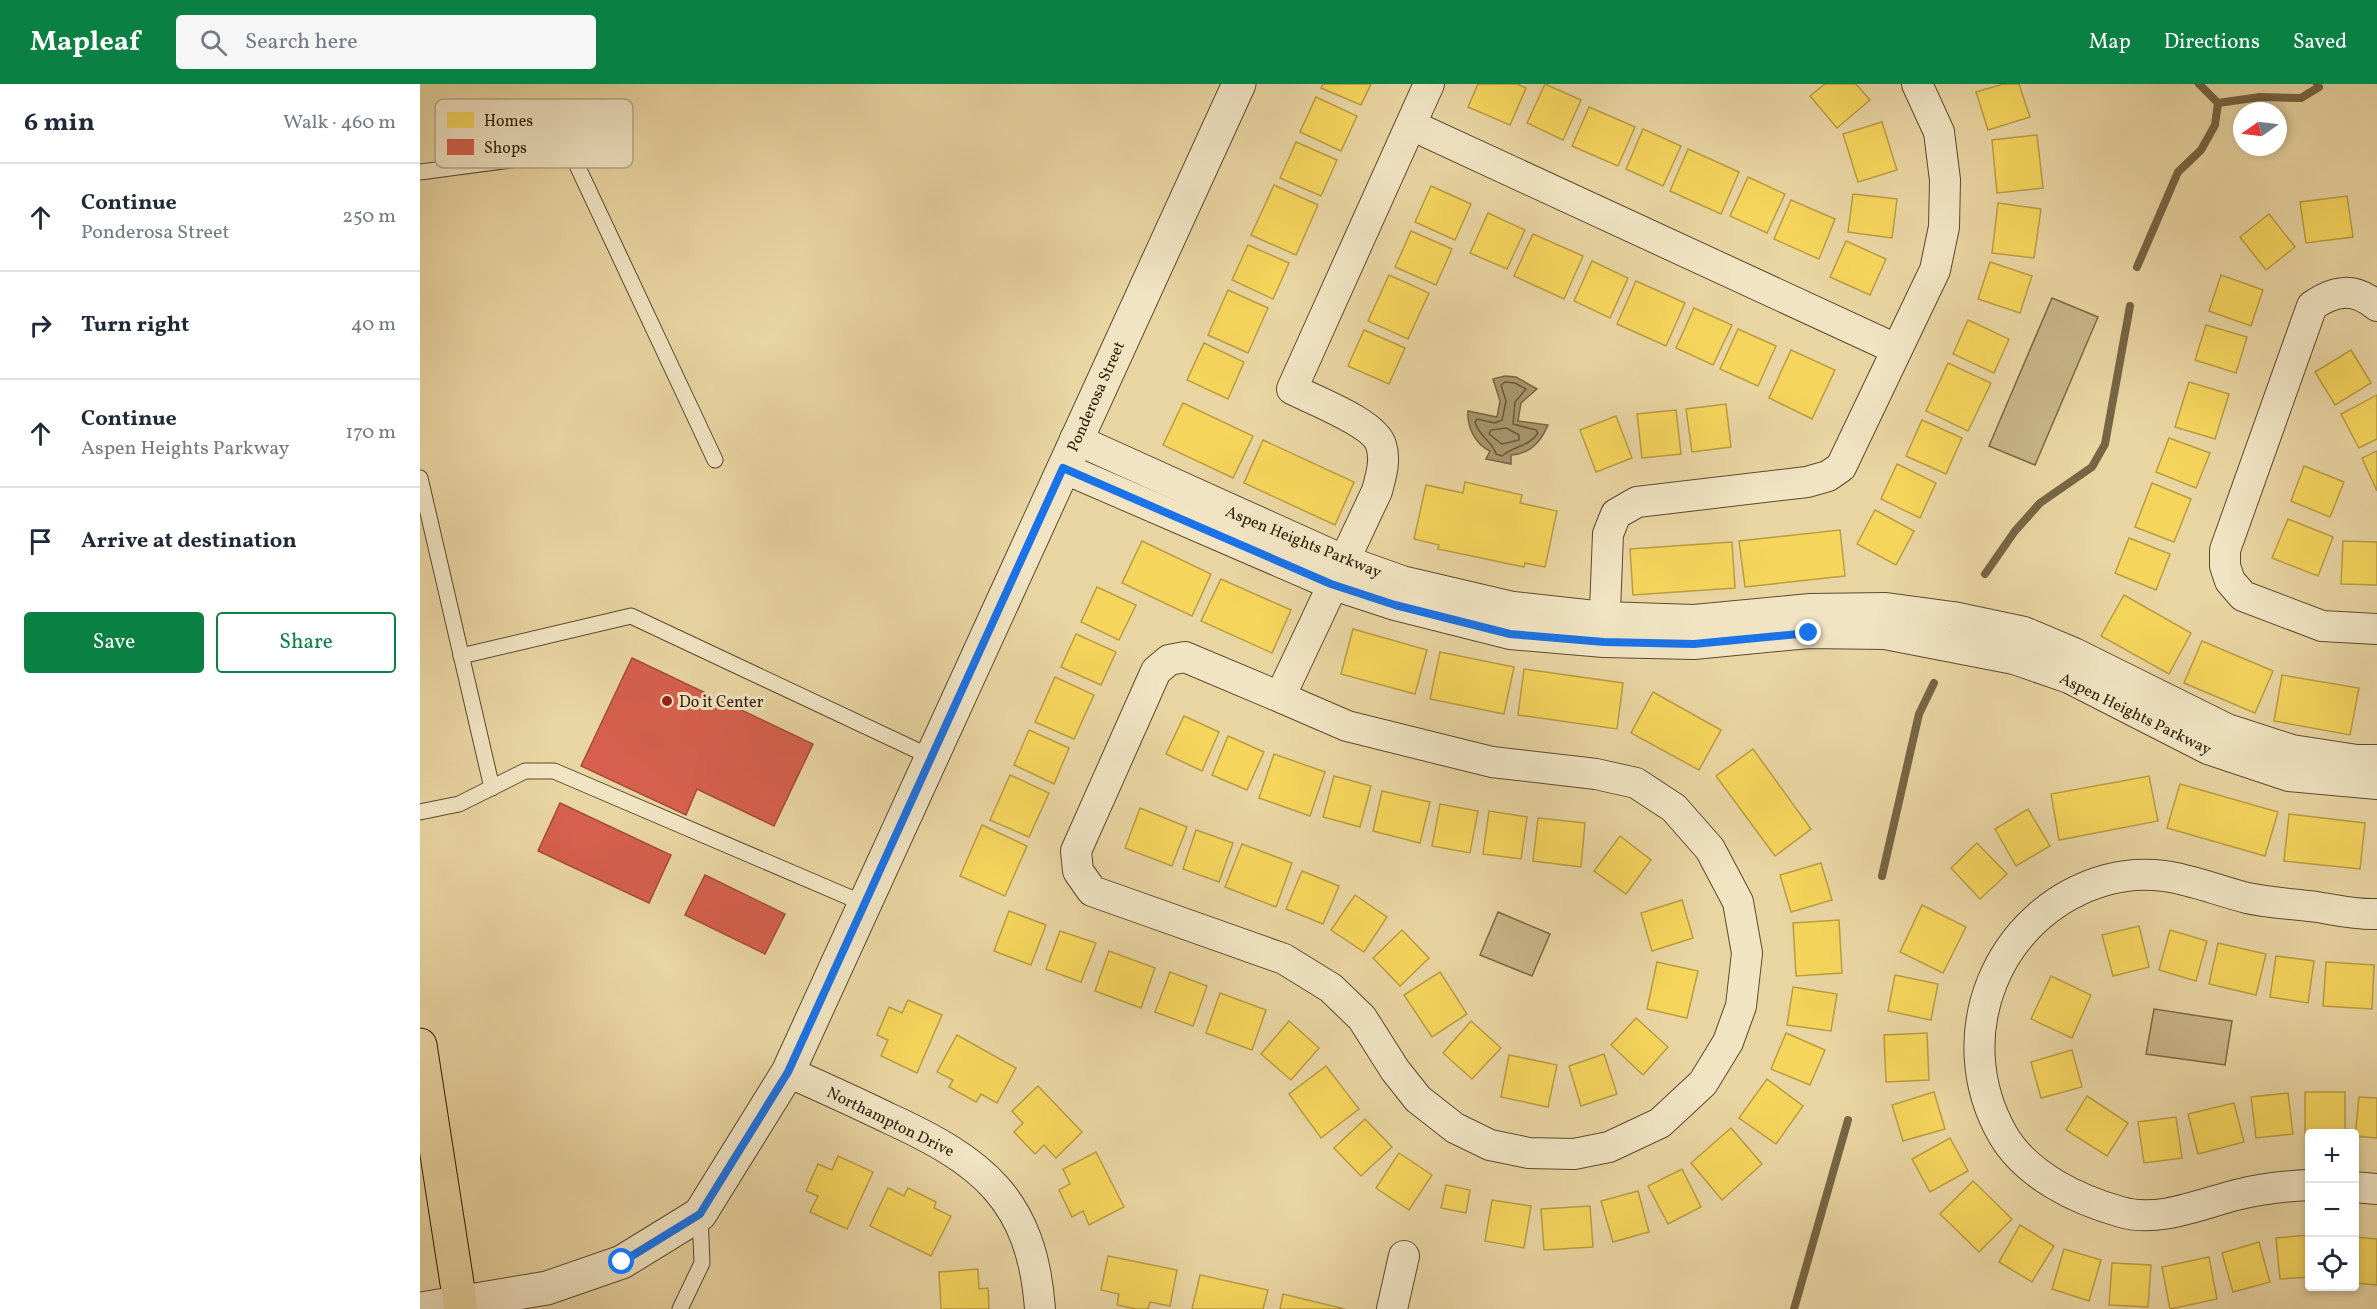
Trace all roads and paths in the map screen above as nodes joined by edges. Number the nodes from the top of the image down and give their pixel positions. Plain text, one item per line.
1 (1239, 84) edge
2 (1429, 84) edge
3 (1917, 84) edge
4 (1411, 125) junction
5 (450, 168) edge
6 (578, 168) edge
7 (420, 172) edge
8 (2377, 306) edge
9 (1896, 349) junction
10 (1069, 454) junction
11 (715, 460) dead end
12 (420, 478) edge
13 (1337, 572) junction
14 (2377, 629) edge
15 (1604, 630) junction
16 (461, 656) junction
17 (1280, 697) junction
18 (931, 757) junction
19 (2377, 760) edge
20 (2377, 784) edge
21 (492, 788) junction
22 (420, 812) edge
23 (865, 904) junction
24 (2377, 914) edge
25 (420, 1045) edge
26 (788, 1072) junction
27 (2305, 1185) edge
28 (2359, 1187) edge
29 (2377, 1189) edge
30 (700, 1214) junction
31 (1404, 1256) dead end
32 (460, 1307) edge
33 (421, 1309) edge
34 (680, 1309) edge
35 (1040, 1309) edge
36 (1392, 1309) edge

1 - 10 street, Ponderosa Street
2 - 4 street
3 - 9 street
4 - 9 street
4 - 13 street
5 - 7 lane
6 - 11 lane
8 - 14 street
9 - 15 street
10 - 13 street, Aspen Heights Parkway
10 - 18 street, Ponderosa Street
12 - 16 lane
13 - 15 street, Aspen Heights Parkway
13 - 17 street
15 - 19 street, Aspen Heights Parkway
15 - 20 street, Aspen Heights Parkway
16 - 18 lane
16 - 21 lane
17 - 17 street
18 - 23 street, Ponderosa Street
21 - 22 lane
21 - 23 lane
23 - 26 street, Ponderosa Street
24 - 27 street
25 - 32 main road
26 - 30 street, Ponderosa Street
26 - 35 street, Northampton Drive
28 - 29 street
30 - 32 street, Ponderosa Street
30 - 34 lane
31 - 36 street
32 - 33 street, Ponderosa Street

